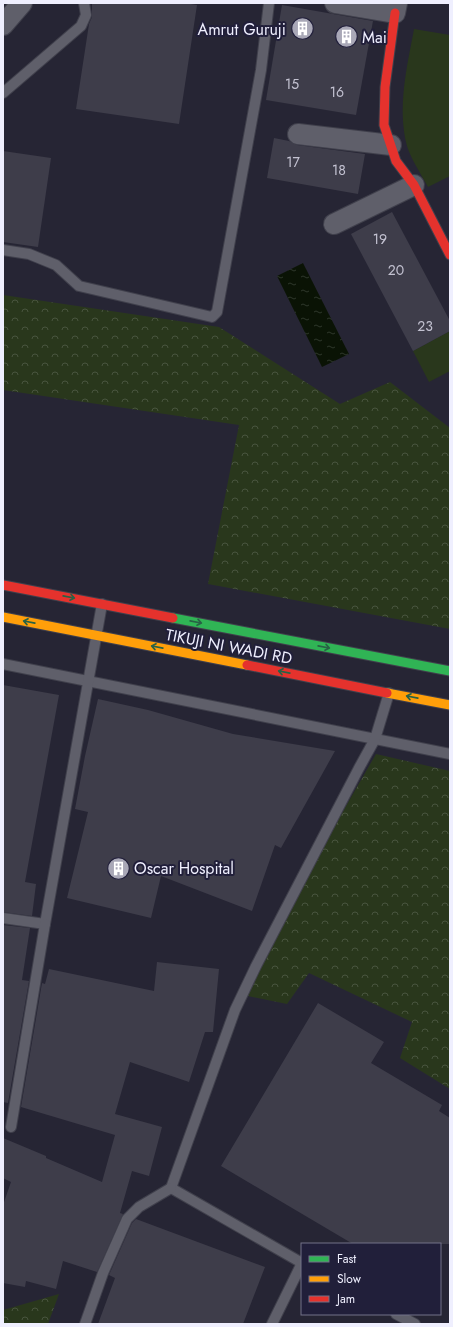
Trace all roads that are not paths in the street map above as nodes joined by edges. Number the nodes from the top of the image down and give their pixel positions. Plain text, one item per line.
1 (22, 3) edge
2 (84, 3) edge
3 (269, 3) edge
4 (334, 3) edge
5 (396, 8) edge
6 (3, 25) edge
7 (3, 93) edge
8 (298, 134) dead end
9 (391, 145) junction
10 (414, 185) junction
11 (334, 224) dead end
12 (3, 250) edge
13 (450, 255) edge
14 (3, 585) edge
15 (102, 604) junction
16 (3, 617) edge
17 (97, 636) junction
18 (3, 664) edge
19 (450, 671) edge
20 (89, 681) junction
21 (389, 693) junction
22 (450, 705) edge
23 (376, 739) junction
24 (450, 754) edge
25 (3, 918) edge
26 (45, 924) junction
27 (12, 1127) dead end
28 (171, 1188) junction
29 (301, 1262) edge
30 (301, 1265) edge
31 (398, 1315) edge
32 (85, 1324) edge
33 (272, 1324) edge
34 (414, 1324) edge

1 - 6 street
2 - 7 lane
3 - 12 lane
4 - 5 street
5 - 9 main road
8 - 9 street
9 - 10 main road
10 - 11 street
10 - 13 main road
14 -> 15 main road, TIKUJI NI WADI RD
15 - 17 lane
15 -> 19 main road, TIKUJI NI WADI RD
17 -> 16 main road, TIKUJI NI WADI RD
17 - 20 lane
21 -> 17 main road, TIKUJI NI WADI RD
18 - 20 lane
20 - 23 lane
20 - 26 lane
22 -> 21 main road, TIKUJI NI WADI RD
21 - 23 lane
23 - 24 lane
23 - 28 lane
25 - 26 lane
26 - 27 lane
28 - 29 lane
28 - 32 lane
30 - 33 lane
31 - 34 lane

